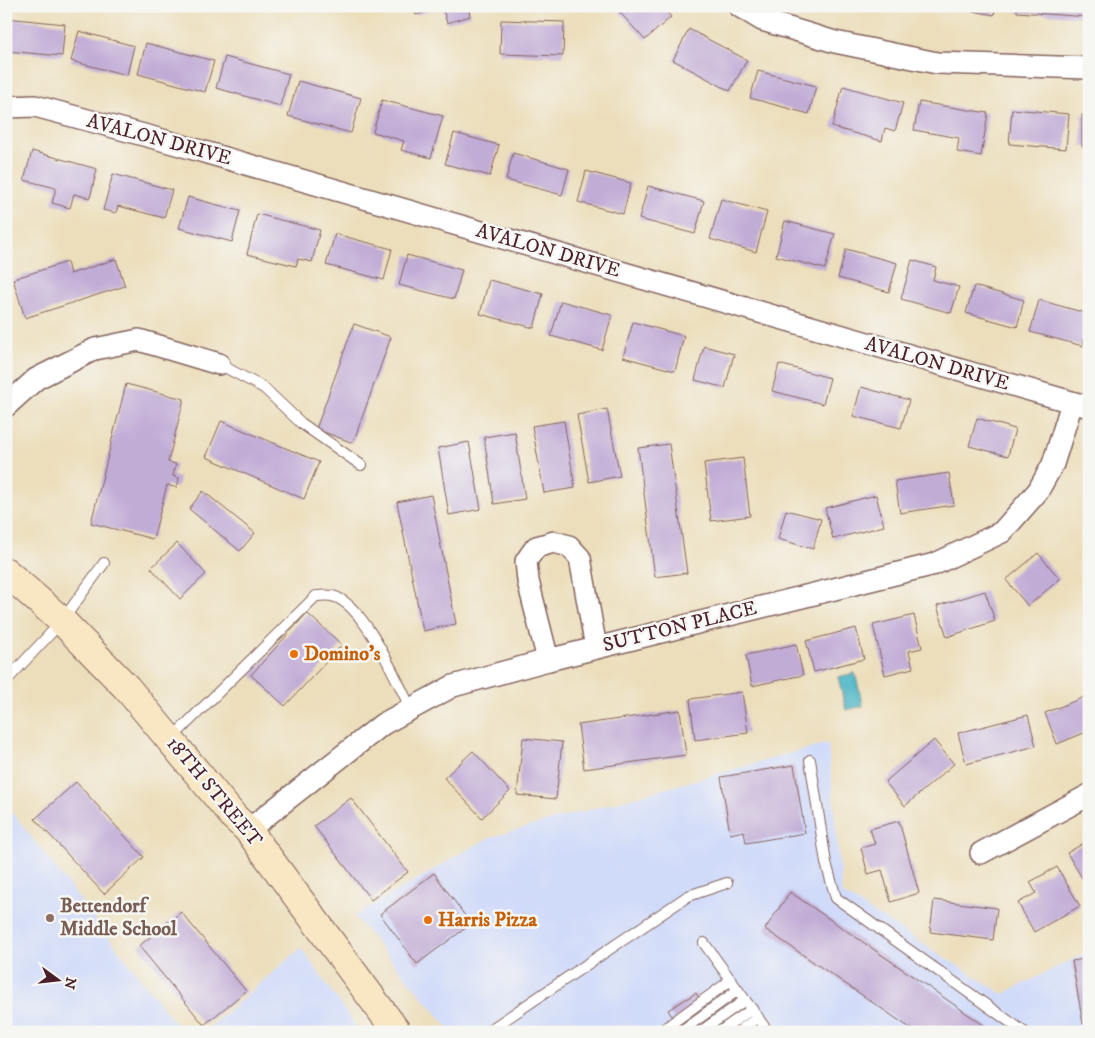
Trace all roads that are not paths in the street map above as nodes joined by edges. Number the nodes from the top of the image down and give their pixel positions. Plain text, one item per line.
1 (739, 6) edge
2 (1089, 68) edge
3 (6, 107) edge
4 (220, 364) joint
5 (1081, 405) edge
6 (6, 406) edge
7 (361, 465) dead end
8 (104, 563) dead end
9 (6, 572) edge
10 (62, 621) junction
11 (596, 648) junction
12 (548, 660) junction
13 (6, 681) edge
14 (411, 709) junction
15 (170, 740) junction
16 (810, 760) dead end
17 (1089, 795) edge
18 (248, 830) junction
19 (980, 853) dead end
20 (727, 883) dead end
21 (704, 943) dead end
22 (731, 980) junction
23 (738, 990) junction
24 (745, 1000) junction
25 (755, 1013) junction
26 (764, 1030) edge
27 (397, 1032) edge
28 (487, 1032) edge
29 (660, 1032) edge
30 (680, 1032) edge
31 (700, 1032) edge
32 (719, 1032) edge
33 (738, 1032) edge
34 (1024, 1032) edge

1 - 2 street
3 - 5 street, AVALON DRIVE
4 - 6 street
4 - 7 lane
5 - 11 street, SUTTON PLACE
8 - 10 lane
9 - 10 street, 18TH STREET
10 - 13 lane
10 - 15 street, 18TH STREET
11 - 12 street, SUTTON PLACE
11 - 12 street
12 - 14 street, SUTTON PLACE
14 - 15 lane
14 - 18 street, SUTTON PLACE
15 - 18 street, 18TH STREET
16 - 34 lane
17 - 19 street
18 - 27 street, 18TH STREET
20 - 28 lane
21 - 22 lane
22 - 23 lane
22 - 29 lane
23 - 24 lane
23 - 30 lane
24 - 25 lane
24 - 31 lane
25 - 26 lane
25 - 32 lane
25 - 33 lane

